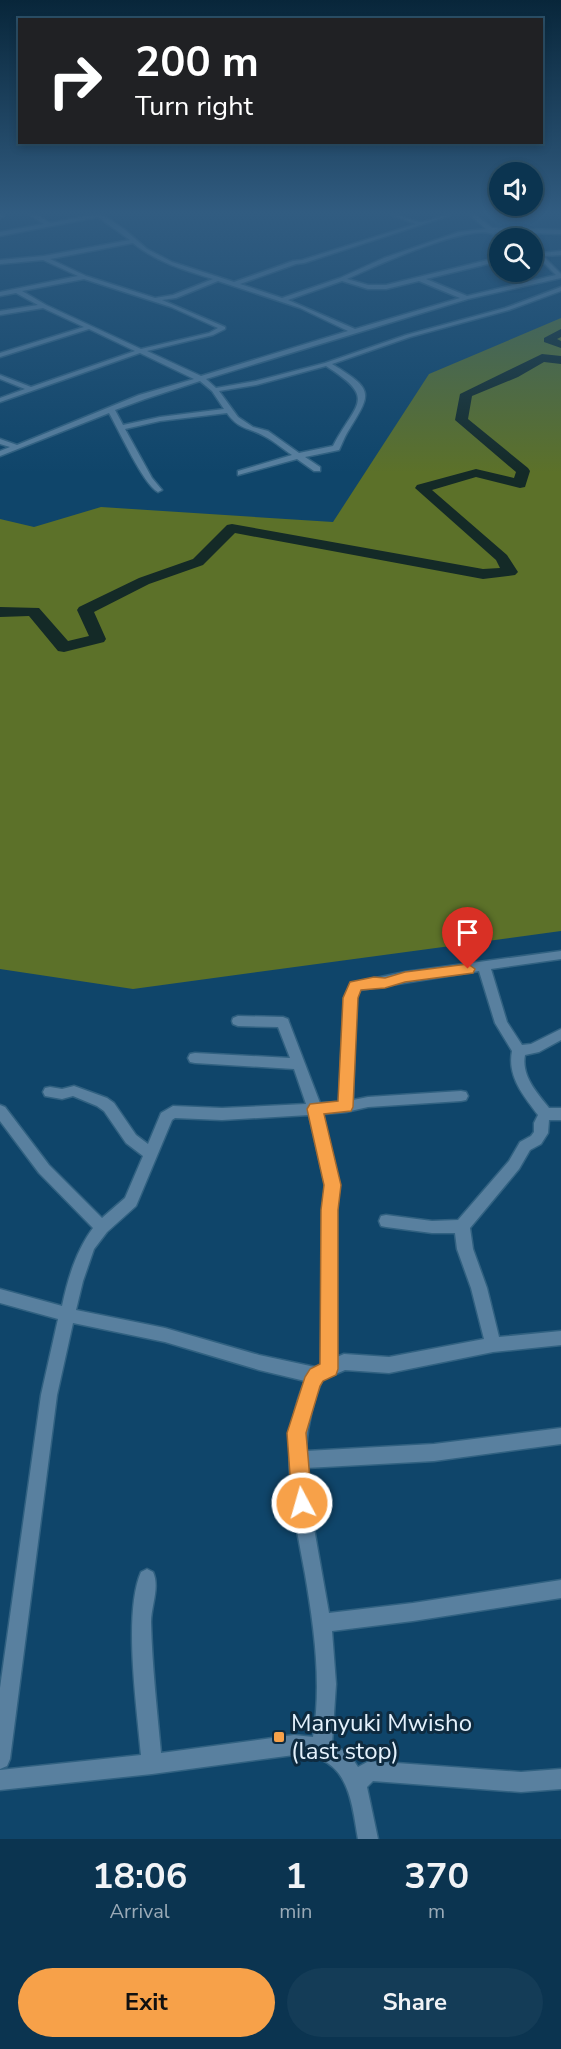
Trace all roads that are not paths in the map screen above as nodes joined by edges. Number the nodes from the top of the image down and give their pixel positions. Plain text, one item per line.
1 (35, 301) edge
2 (157, 301) edge
3 (172, 301) edge
4 (285, 301) edge
5 (457, 301) edge
6 (528, 301) edge
7 (170, 305) junction
8 (44, 306) junction
9 (0, 313) edge
10 (391, 321) junction
11 (90, 327) junction
12 (354, 331) junction
13 (362, 336) dead end
14 (408, 336) junction
15 (369, 341) dead end
16 (376, 346) junction
17 (140, 351) junction
18 (0, 355) edge
19 (327, 364) junction
20 (261, 372) dead end
21 (0, 377) edge
22 (272, 379) junction
23 (203, 380) junction
24 (31, 389) junction
25 (214, 390) junction
26 (0, 400) edge
27 (111, 410) junction
28 (228, 411) junction
29 (122, 427) junction
30 (0, 441) edge
31 (16, 447) junction
32 (0, 454) edge
33 (298, 456) junction
34 (261, 458) dead end
35 (279, 461) junction
36 (317, 469) dead end
37 (241, 473) dead end
38 (158, 490) dead end
39 (561, 955) edge
40 (484, 967) junction
41 (238, 1022) dead end
42 (561, 1034) edge
43 (519, 1051) junction
44 (195, 1058) dead end
45 (298, 1064) junction
46 (50, 1092) dead end
47 (461, 1096) dead end
48 (346, 1107) junction
49 (315, 1109) junction
50 (0, 1111) edge
51 (561, 1113) edge
52 (545, 1114) junction
53 (151, 1154) junction
54 (386, 1221) dead end
55 (462, 1226) junction
56 (102, 1227) junction
57 (0, 1296) edge
58 (66, 1315) junction
59 (561, 1338) edge
60 (493, 1344) junction
61 (323, 1372) junction
62 (561, 1436) edge
63 (298, 1460) junction
64 (147, 1578) dead end
65 (561, 1589) edge
66 (321, 1623) junction
67 (321, 1748) junction
68 (0, 1759) edge
69 (152, 1764) junction
70 (561, 1779) edge
71 (0, 1780) edge
72 (357, 1783) junction
73 (368, 1839) edge

1 - 8 street
2 - 7 street
3 - 7 street
4 - 12 street
5 - 10 street
6 - 14 street
7 - 17 street
8 - 9 street
8 - 11 street
10 - 12 street
10 - 14 street
11 - 17 street
11 - 18 street
12 - 13 street
12 - 23 street
14 - 16 street
15 - 16 street
16 - 19 street
17 - 23 street
17 - 24 street
19 - 22 street
19 - 33 street
20 - 22 street
21 - 24 street
22 - 25 street
23 - 25 street
23 - 27 street
24 - 26 street
25 - 28 street
27 - 29 street
27 - 31 street
28 - 29 street
28 - 33 street
29 - 38 street
30 - 31 street
31 - 32 street
33 - 35 street
33 - 36 street
34 - 35 street
35 - 37 street
39 - 40 street
40 - 43 street
40 - 48 street
41 - 45 street
42 - 43 street
43 - 52 street
44 - 45 street
45 - 49 street
46 - 53 street
47 - 48 street
48 - 49 street
49 - 53 street
49 - 61 street
50 - 56 street
51 - 52 street
52 - 55 street
53 - 56 street
54 - 55 street
55 - 60 street
56 - 58 street
57 - 58 street
58 - 61 street
58 - 68 street
59 - 60 street
60 - 61 street
61 - 63 street
62 - 63 street
63 - 66 street
64 - 69 street
65 - 66 street
66 - 67 street
67 - 69 street
67 - 72 street
69 - 71 street
70 - 72 street
72 - 73 street

